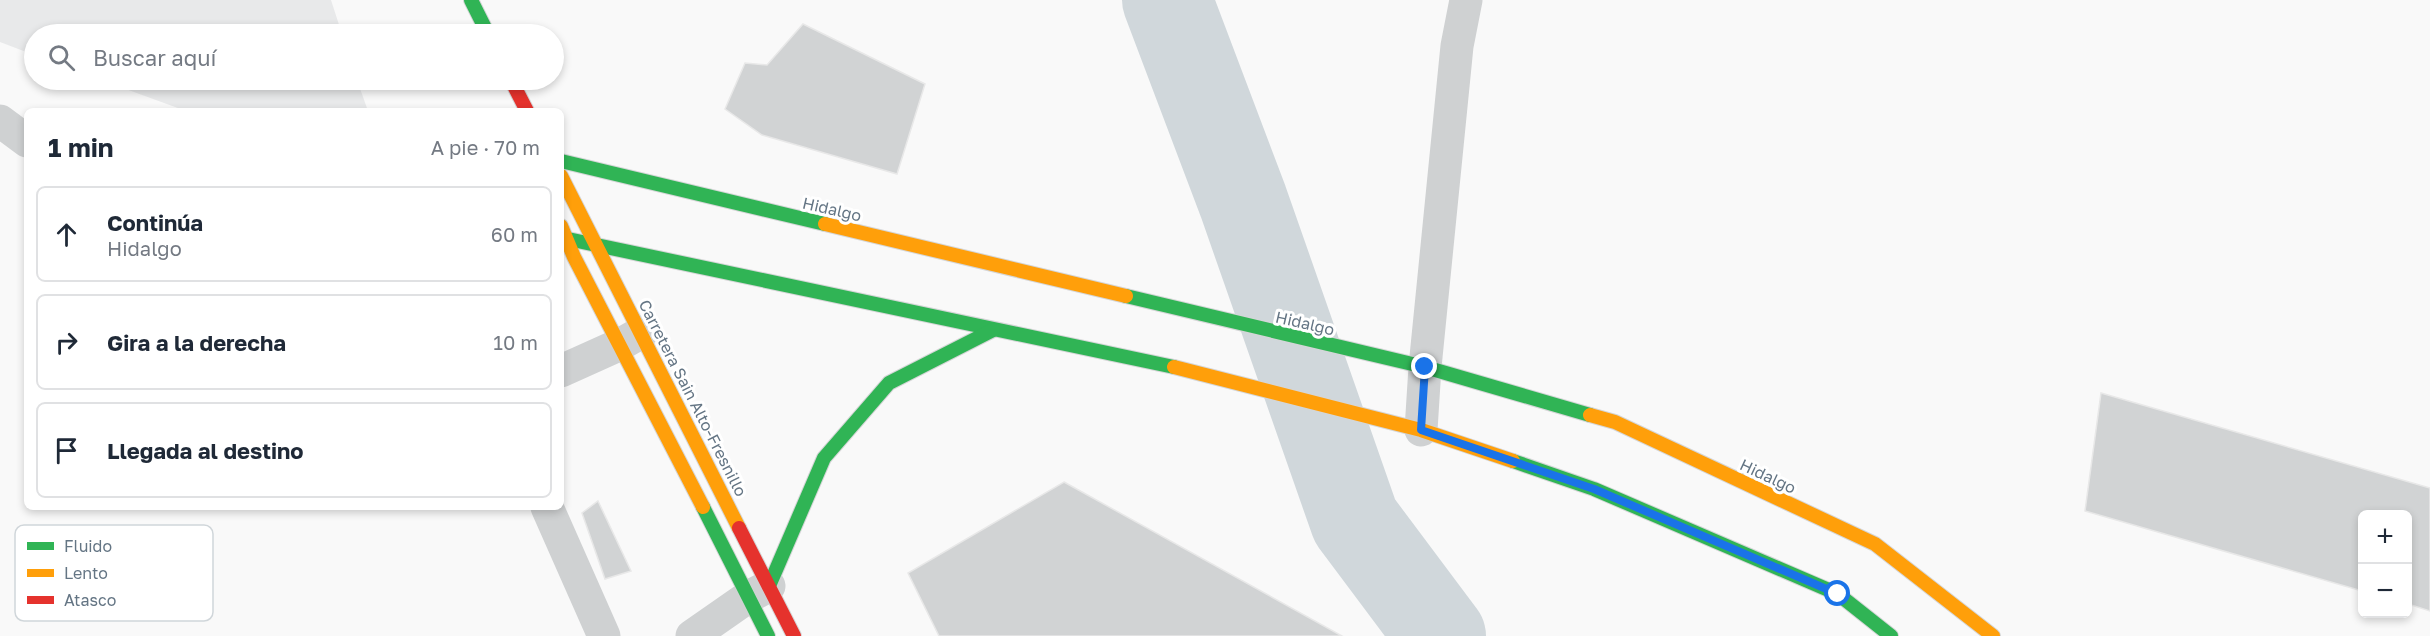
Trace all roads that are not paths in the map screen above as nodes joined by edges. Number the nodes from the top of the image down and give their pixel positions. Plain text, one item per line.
1 (471, 0) edge
2 (1466, 0) edge
3 (483, 24) edge
4 (516, 90) edge
5 (525, 108) edge
6 (0, 121) edge
7 (24, 139) edge
8 (564, 162) edge
9 (564, 193) edge
10 (572, 238) edge
11 (993, 330) junction
12 (631, 338) junction
13 (1425, 367) junction
14 (564, 370) edge
15 (1421, 430) junction
16 (548, 510) edge
17 (759, 592) junction
18 (604, 636) edge
19 (692, 636) edge
20 (768, 636) edge
21 (794, 636) edge
22 (1891, 636) edge
23 (1993, 636) edge

1 - 3 main road
2 - 13 street
4 - 5 main road
6 - 7 street
8 - 13 main road, Hidalgo
9 - 10 main road, Carretera Sain Alto-Fresnillo
10 - 11 main road
10 - 12 main road, Carretera Sain Alto-Fresnillo
10 - 12 main road
11 - 15 main road
11 - 17 main road
12 - 14 street
12 - 17 main road
12 - 17 main road, Carretera Sain Alto-Fresnillo
13 - 15 street
13 - 23 main road, Hidalgo
15 - 22 main road
16 - 18 street
17 - 19 street
17 - 20 main road
17 - 21 main road, Carretera Sain Alto-Fresnillo

